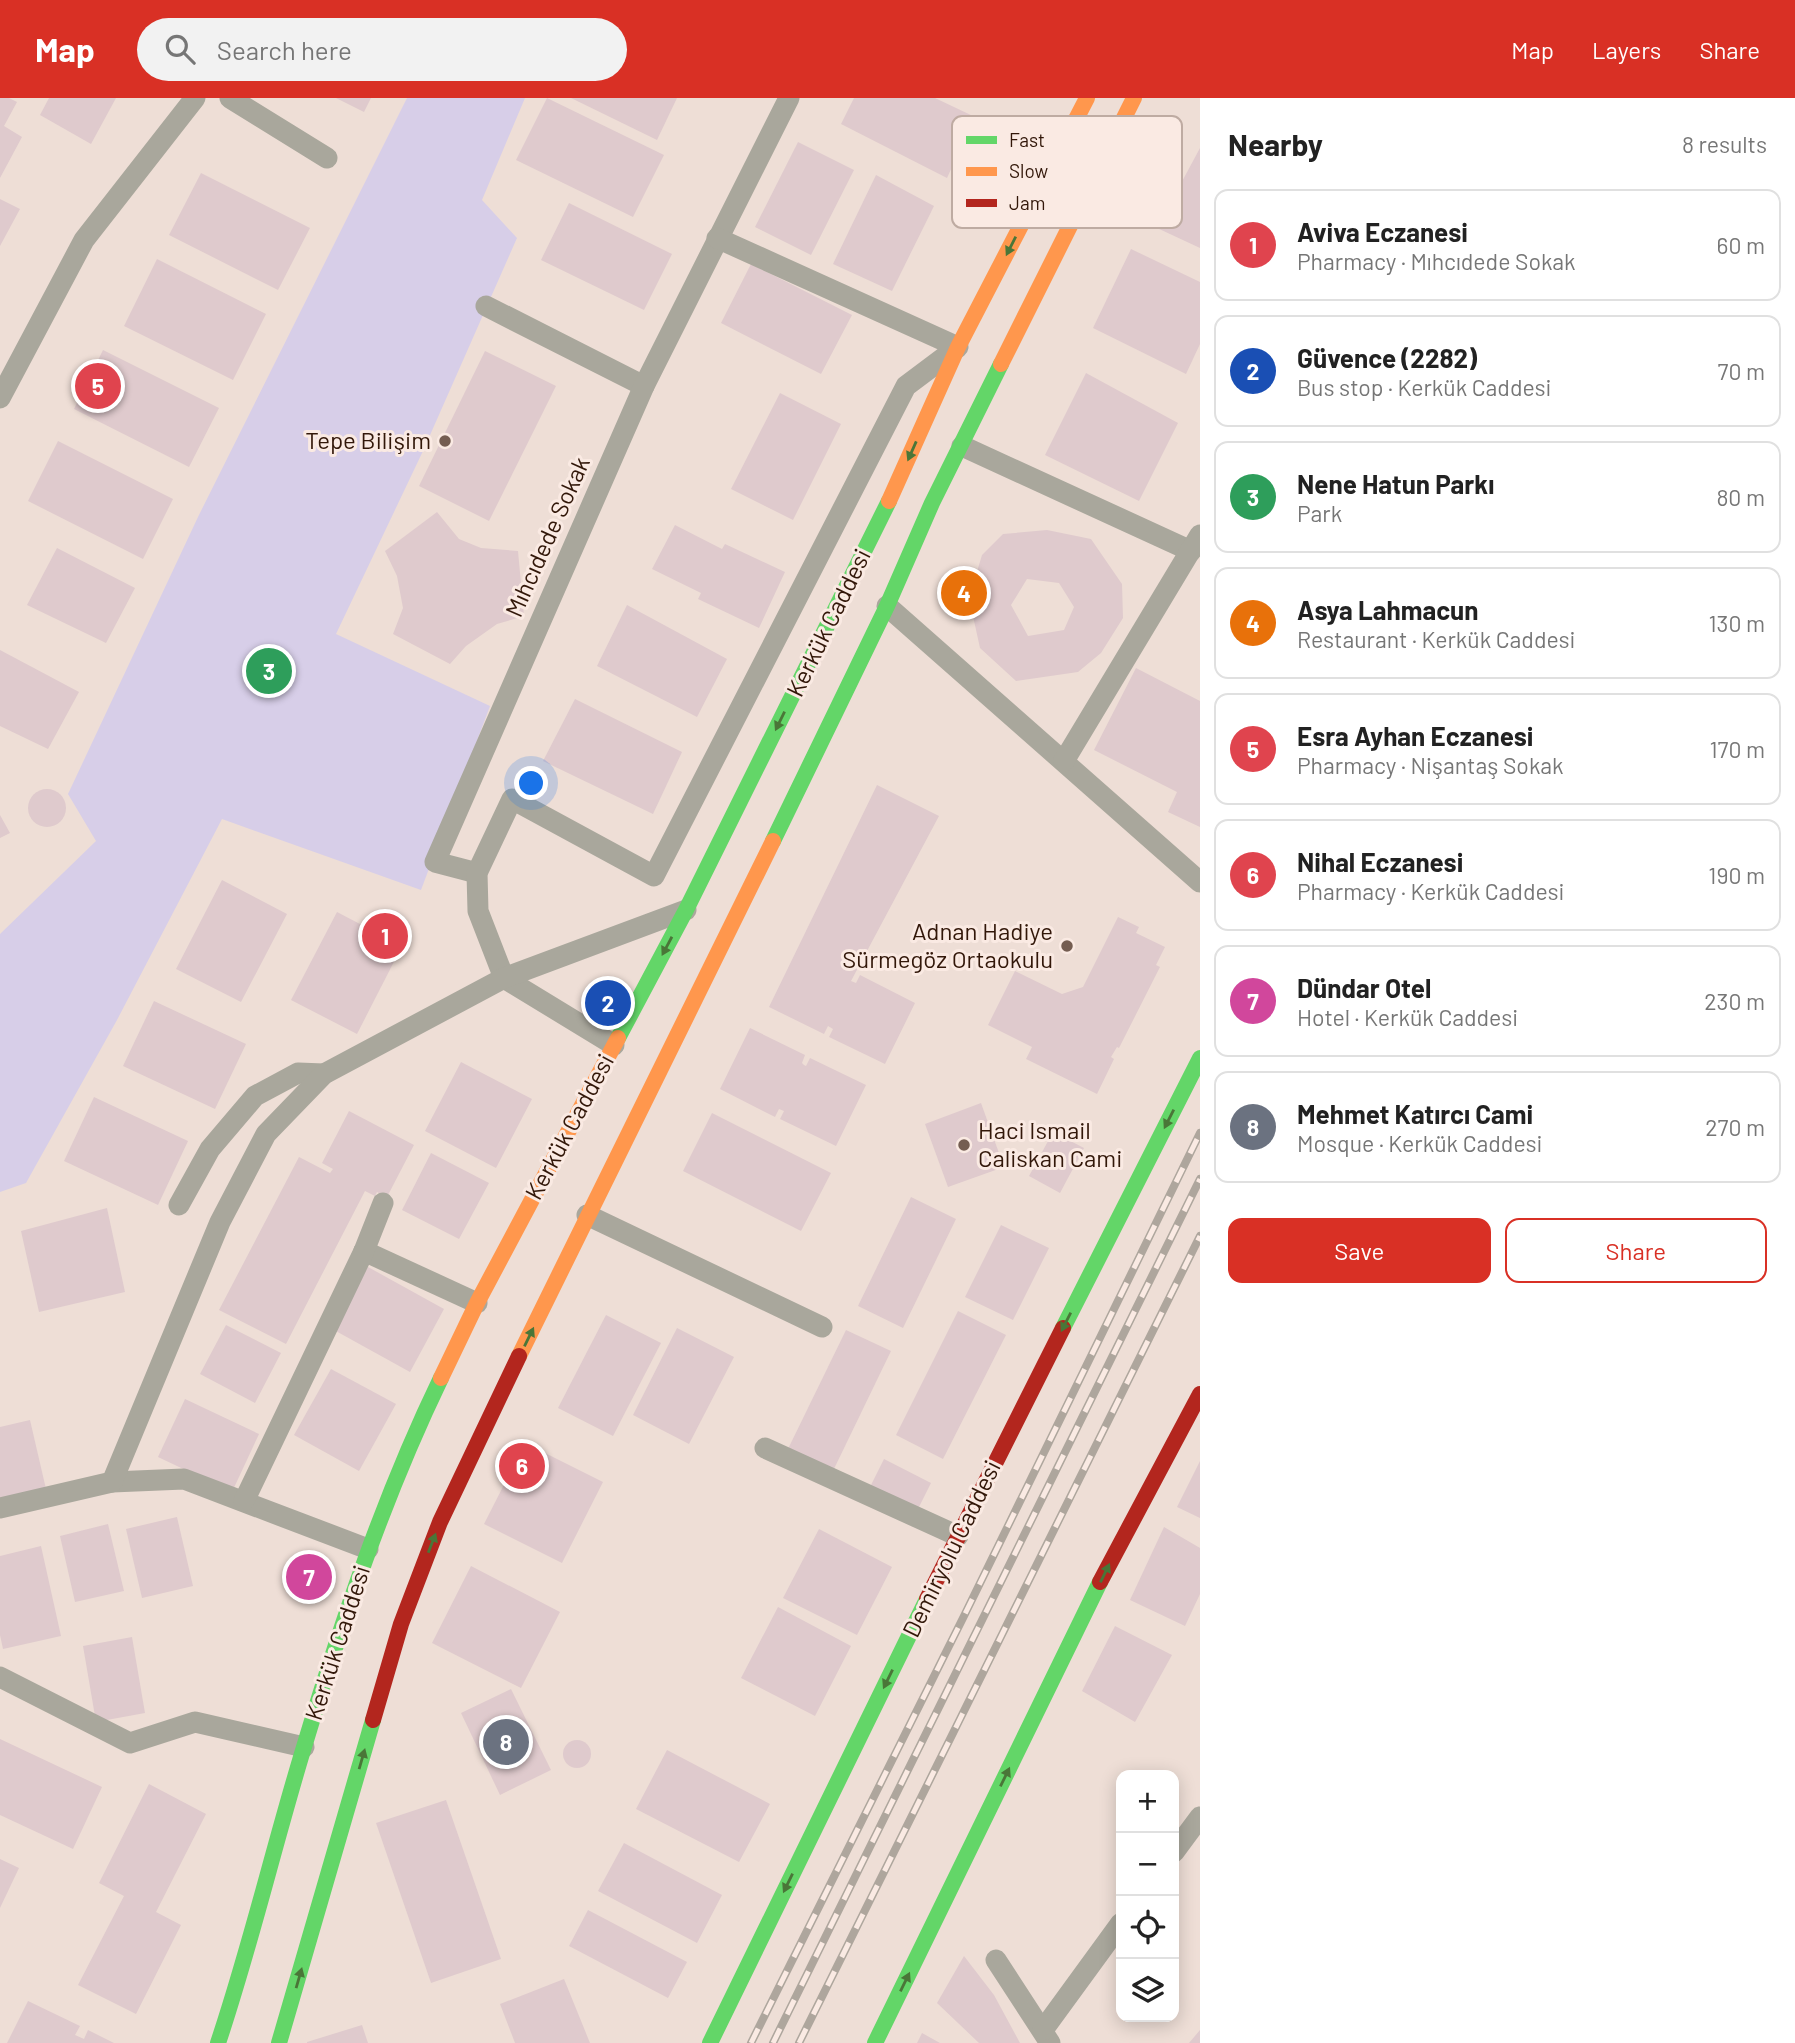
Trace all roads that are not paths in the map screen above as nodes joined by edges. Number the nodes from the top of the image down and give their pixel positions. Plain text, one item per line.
1 (195, 98) edge
2 (230, 98) edge
3 (789, 98) edge
4 (1087, 98) edge
5 (1134, 98) edge
6 (1078, 116) edge
7 (1125, 116) edge
8 (327, 158) dead end
9 (1020, 228) edge
10 (1069, 228) edge
11 (717, 238) junction
12 (486, 306) dead end
13 (958, 347) junction
14 (644, 386) junction
15 (0, 398) edge
16 (961, 446) junction
17 (1196, 543) edge
18 (887, 606) junction
19 (1064, 761) junction
20 (477, 873) junction
21 (1200, 882) edge
22 (686, 910) junction
23 (504, 978) junction
24 (614, 1045) junction
25 (1200, 1058) edge
26 (324, 1074) junction
27 (383, 1203) dead end
28 (179, 1205) dead end
29 (587, 1215) junction
30 (364, 1251) junction
31 (477, 1303) junction
32 (822, 1327) dead end
33 (1200, 1394) edge
34 (765, 1448) dead end
35 (112, 1482) junction
36 (244, 1501) junction
37 (0, 1508) edge
38 (958, 1536) junction
39 (368, 1549) junction
40 (0, 1677) edge
41 (304, 1747) junction
42 (1198, 1824) edge
43 (1179, 1846) edge
44 (1116, 1931) edge
45 (996, 1960) dead end
46 (1047, 2036) edge
47 (218, 2043) edge
48 (279, 2043) edge
49 (710, 2043) edge
50 (875, 2043) edge

1 - 15 street
2 - 8 street
3 - 11 street, Mıhcıdede Sokak
4 -> 6 street, Kerkük Caddesi
5 - 7 street, Kerkük Caddesi
9 -> 13 street, Kerkük Caddesi
10 - 16 street, Kerkük Caddesi
11 - 13 street
11 - 14 street, Mıhcıdede Sokak
12 - 14 street
13 - 20 street
13 -> 22 street, Kerkük Caddesi
14 - 20 street, Mıhcıdede Sokak
16 - 17 street
16 - 18 street, Kerkük Caddesi
17 - 19 street
18 - 19 street
18 - 29 street, Kerkük Caddesi
19 - 21 street
20 - 23 street
22 - 23 street
22 -> 24 street, Kerkük Caddesi
23 - 24 street
23 - 26 street
24 - 31 street, Kerkük Caddesi
25 -> 38 street, Demiryolu Caddesi
26 - 28 street
26 - 35 street
27 - 30 street
29 - 32 street
48 -> 29 street, Kerkük Caddesi
30 - 31 street
30 - 36 street
31 - 39 street, Kerkük Caddesi
50 -> 33 street
34 - 38 street
35 - 36 street
35 - 37 street
36 - 39 street
38 -> 49 street, Demiryolu Caddesi
39 - 41 street, Kerkük Caddesi
40 - 41 street
41 - 47 street, Kerkük Caddesi
42 - 43 street
44 - 46 street
45 - 46 street

